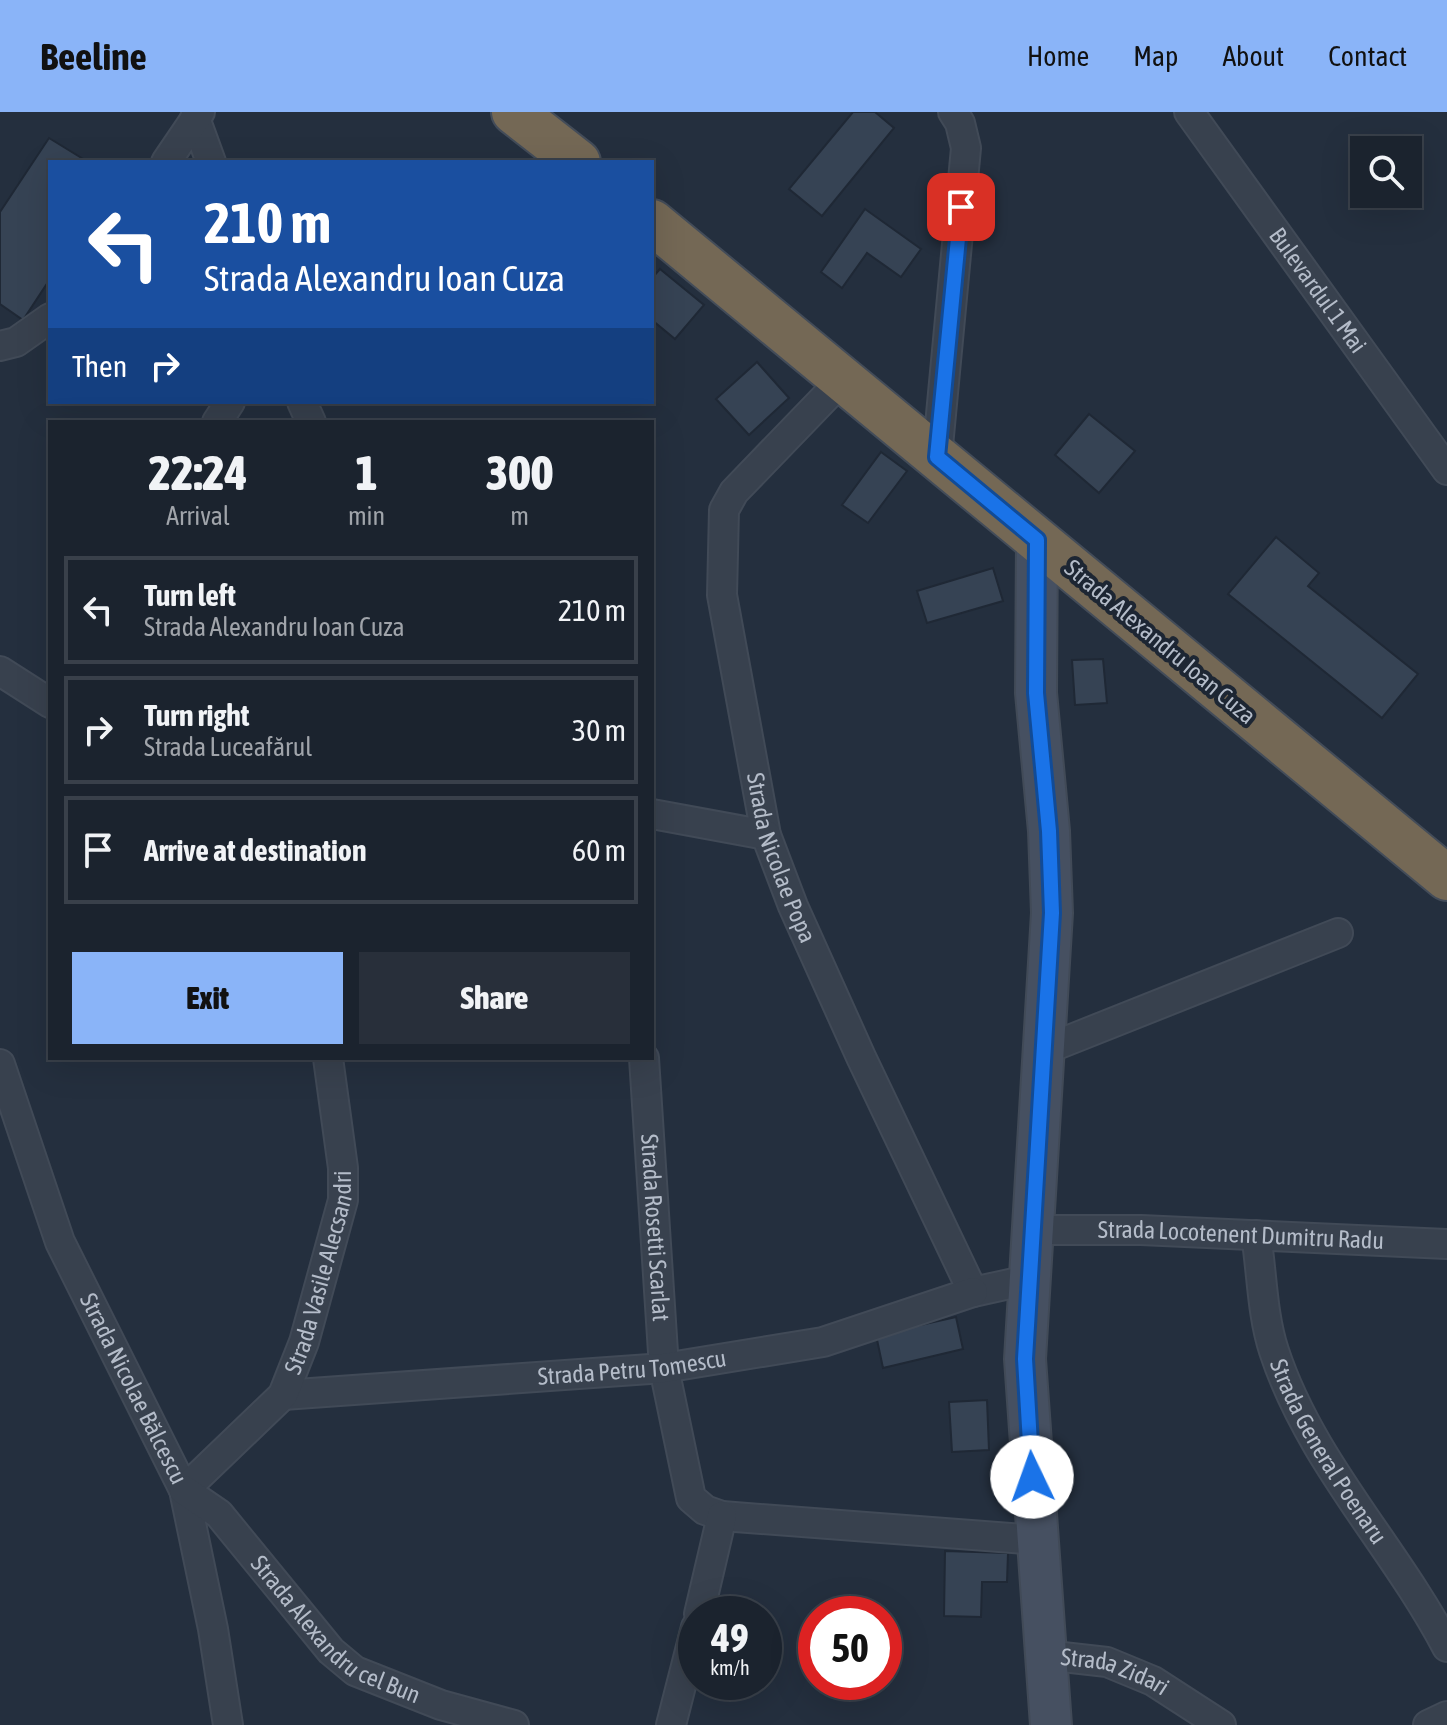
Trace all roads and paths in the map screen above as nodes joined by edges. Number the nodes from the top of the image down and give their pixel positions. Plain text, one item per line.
1 (514, 112) edge
2 (1189, 112) edge
3 (198, 115) edge
4 (963, 116) edge
5 (167, 160) edge
6 (210, 160) edge
7 (575, 160) edge
8 (654, 224) edge
9 (48, 319) edge
10 (0, 346) edge
11 (844, 378) junction
12 (937, 457) junction
13 (1447, 470) edge
14 (1037, 540) junction
15 (0, 671) edge
16 (48, 702) edge
17 (654, 814) edge
18 (766, 835) junction
19 (1447, 878) edge
20 (1338, 933) dead end
21 (1044, 1050) junction
22 (328, 1060) edge
23 (644, 1060) edge
24 (0, 1064) edge
25 (1033, 1230) junction
26 (1256, 1235) junction
27 (1447, 1244) edge
28 (1028, 1280) junction
29 (973, 1292) junction
30 (664, 1368) junction
31 (283, 1395) junction
32 (184, 1490) junction
33 (722, 1516) junction
34 (1038, 1540) junction
35 (703, 1596) edge
36 (1447, 1647) edge
37 (1045, 1655) junction
38 (678, 1698) edge
39 (1447, 1716) edge
40 (228, 1725) edge
41 (514, 1725) edge
42 (671, 1725) edge
43 (1051, 1725) edge
44 (1221, 1725) edge
45 (1428, 1725) edge

1 - 7 highway
2 - 13 street, Bulevardul 1 Mai
3 - 5 street
3 - 6 street
4 - 12 street
8 - 11 highway, Strada Alexandru Ioan Cuza
9 - 10 street
11 - 12 highway, Strada Alexandru Ioan Cuza
11 - 18 street, Strada Nicolae Popa
12 - 14 highway, Strada Alexandru Ioan Cuza
14 - 19 highway, Strada Alexandru Ioan Cuza
14 - 21 main road
15 - 16 street
17 - 18 street
18 - 29 street, Strada Nicolae Popa
20 - 21 street
21 - 25 main road
22 - 31 street, Strada Vasile Alecsandri
23 - 30 street, Strada Rosetti Scarlat
24 - 32 street, Strada Nicolae Bălcescu
25 - 26 street, Strada Locotenent Dumitru Radu
25 - 28 main road
26 - 27 street, Strada Locotenent Dumitru Radu
26 - 36 street, Strada General Poenaru
28 - 29 street
28 - 34 main road
29 - 30 street, Strada Petru Tomescu
30 - 31 street, Strada Petru Tomescu
30 - 33 street, Strada Rosetti Scarlat
31 - 32 street, Strada Vasile Alecsandri
32 - 40 street, Strada Nicolae Bălcescu
32 - 41 street, Strada Alexandru cel Bun
33 - 34 street
33 - 35 street
34 - 37 main road
37 - 43 main road
37 - 44 street, Strada Zidari
38 - 42 street
39 - 45 street

